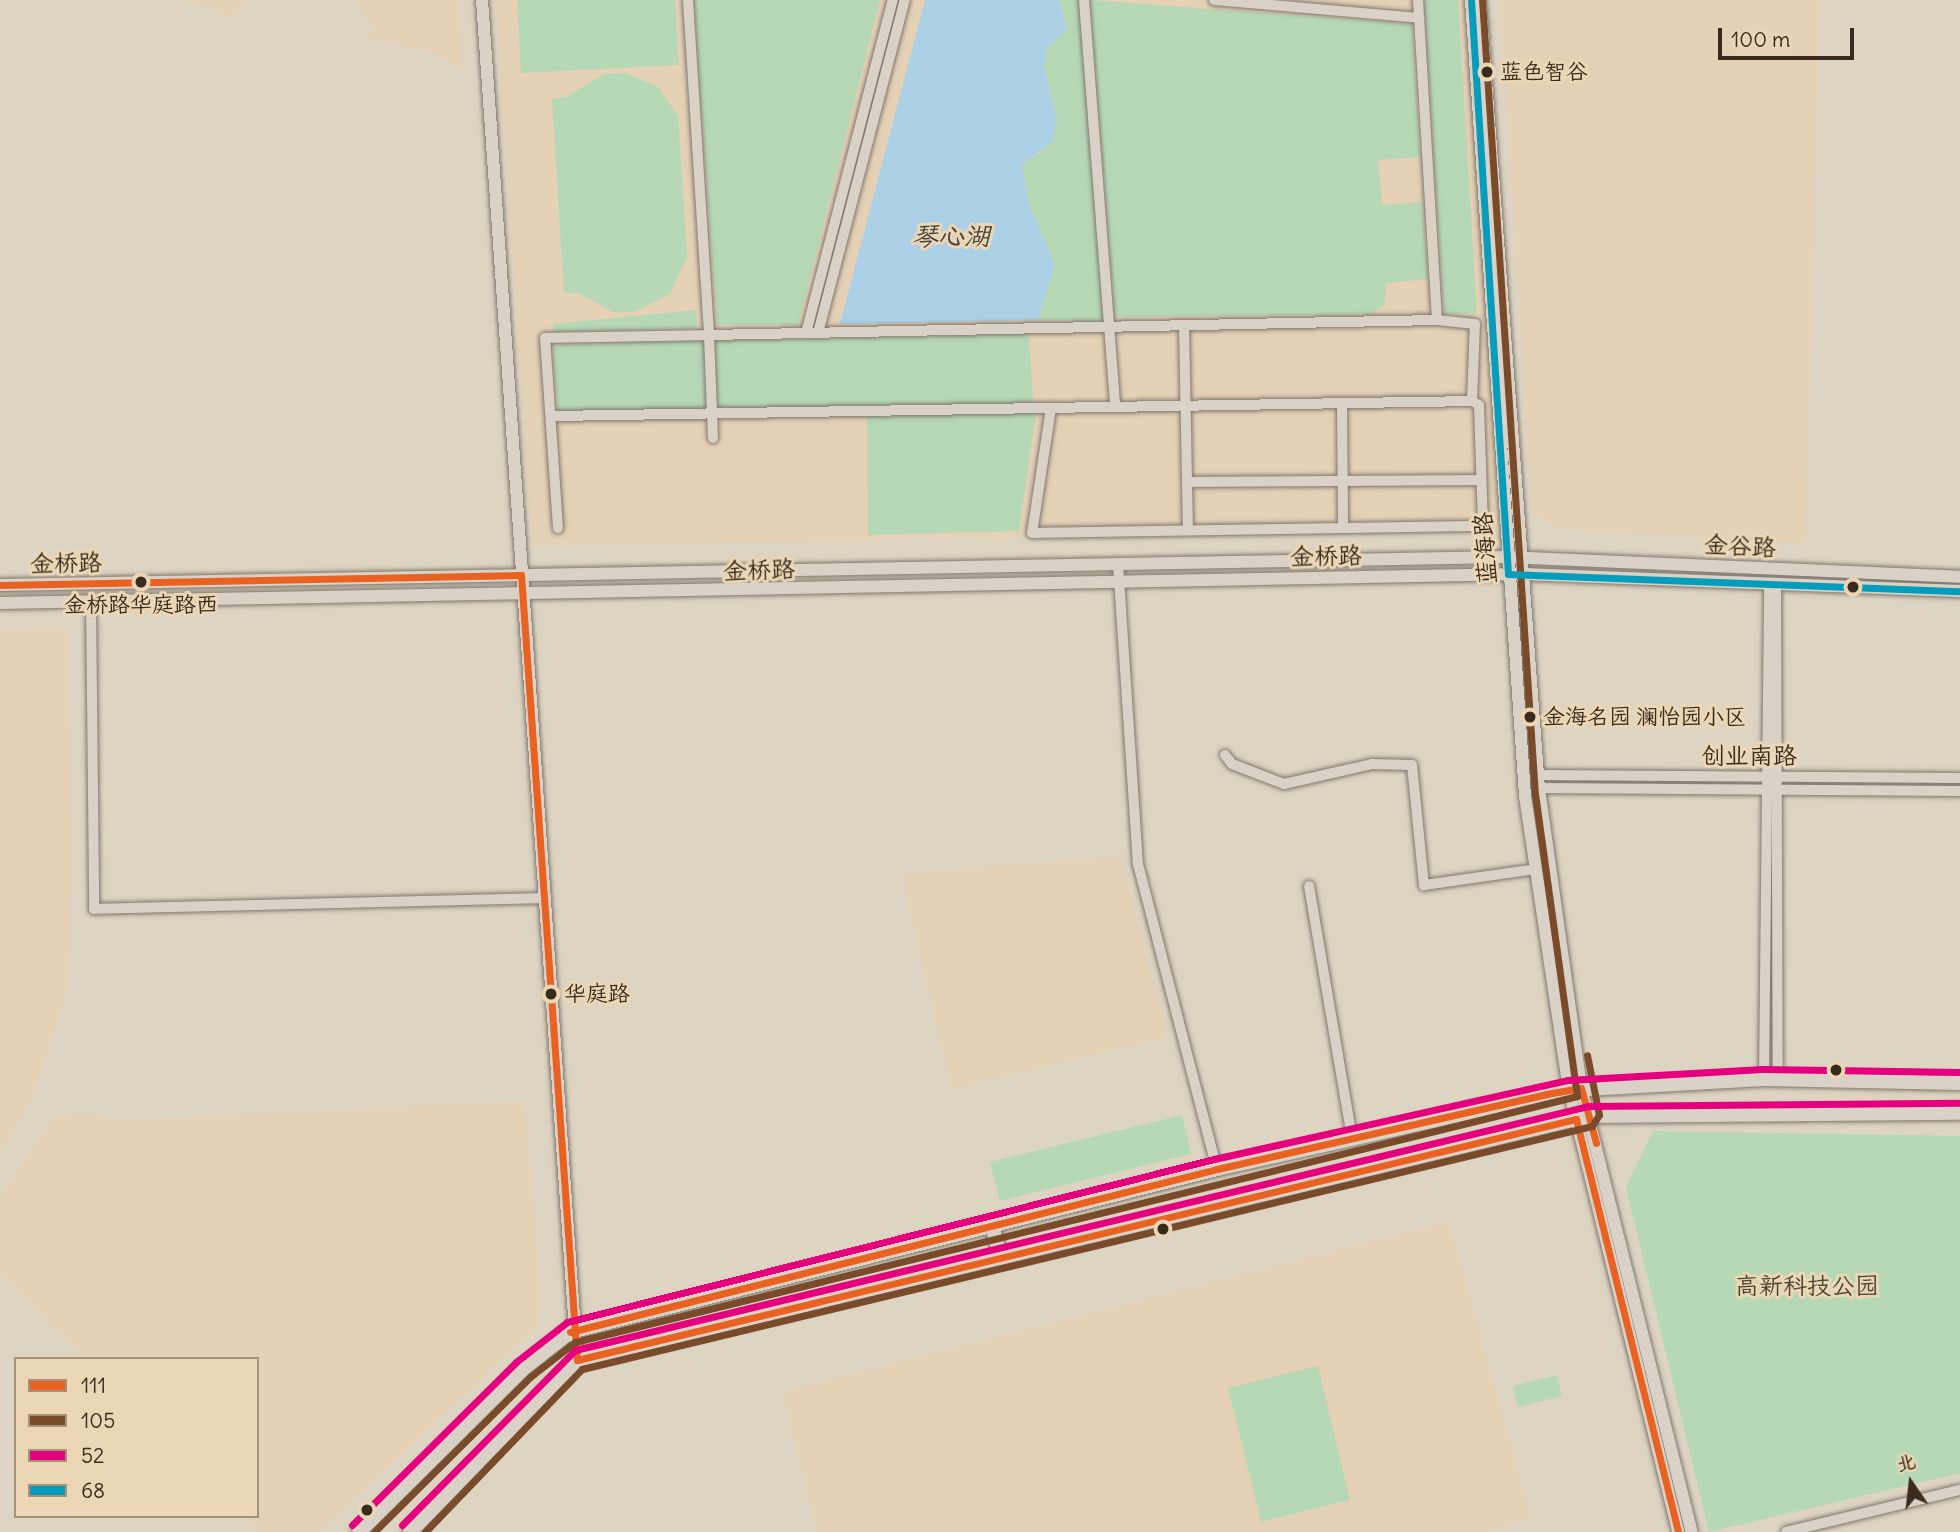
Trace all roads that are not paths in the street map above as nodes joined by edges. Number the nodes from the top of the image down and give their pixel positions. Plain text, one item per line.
1 (482, 0) edge
2 (688, 0) edge
3 (893, 0) edge
4 (905, 0) edge
5 (1084, 0) edge
6 (1214, 0) edge
7 (1418, 0) edge
8 (1471, 0) edge
9 (1480, 0) edge
10 (1227, 1) edge
11 (1419, 18) junction
12 (1437, 320) junction
13 (1184, 325) junction
14 (1109, 327) junction
15 (806, 333) junction
16 (818, 333) junction
17 (709, 335) junction
18 (1472, 401) junction
19 (1342, 403) junction
20 (1186, 406) junction
21 (1115, 407) junction
22 (1051, 408) junction
23 (552, 416) junction
24 (713, 438) dead end
25 (1482, 480) junction
26 (1187, 482) junction
27 (1188, 527) junction
28 (558, 528) dead end
29 (1343, 528) junction
30 (1513, 557) junction
31 (1118, 564) junction
32 (1514, 574) junction
33 (521, 575) junction
34 (1960, 577) edge
35 (1119, 580) junction
36 (1773, 583) junction
37 (0, 585) edge
38 (1960, 591) edge
39 (523, 597) junction
40 (91, 601) junction
41 (0, 603) edge
42 (1225, 755) dead end
43 (1960, 778) edge
44 (1538, 781) junction
45 (1773, 782) junction
46 (1960, 791) edge
47 (1536, 870) junction
48 (1309, 886) dead end
49 (542, 898) junction
50 (1771, 1079) junction
51 (1960, 1083) edge
52 (1575, 1089) junction
53 (1960, 1113) edge
54 (1583, 1118) junction
55 (1352, 1137) junction
56 (1217, 1169) junction
57 (993, 1228) junction
58 (1000, 1256) junction
59 (570, 1332) junction
60 (577, 1360) junction
61 (1960, 1490) edge
62 (359, 1532) edge
63 (410, 1532) edge
64 (1678, 1532) edge
65 (1692, 1532) edge
66 (1786, 1532) edge

1 - 33 street
2 - 17 street
3 - 15 street
4 - 16 street
5 - 14 street
6 - 10 street
7 - 11 street
8 - 30 street, 蓝海路
9 - 30 street, 蓝海路
10 - 11 street
11 - 12 street
12 - 13 street
12 - 18 street
13 - 14 street
13 - 20 street
14 - 16 street
14 - 21 street
15 - 16 street
15 - 17 street
17 - 23 street
17 - 24 street
18 - 19 street
18 - 25 street
19 - 20 street
19 - 29 street
20 - 21 street
20 - 26 street
21 - 22 street
22 - 23 street
22 - 27 street
23 - 28 street
25 - 26 street
25 - 29 street
26 - 27 street
27 - 29 street
30 - 31 street, 金桥路
30 - 32 street, 蓝海路
30 - 34 street, 金谷路
31 - 33 street, 金桥路
31 - 35 street
32 - 35 street, 金桥路
32 - 36 street, 金谷路
32 - 44 street, 蓝海路
32 - 47 street, 蓝海路
33 - 37 street, 金桥路
33 - 39 street
35 - 39 street, 金桥路
35 - 56 street
36 - 38 street, 金谷路
36 - 45 street
39 - 40 street, 金桥路
39 - 49 street
40 - 41 street, 金桥路
40 - 49 street
42 - 47 street
43 - 45 street, 创业南路
44 - 45 street, 创业南路
44 - 52 street, 蓝海路
45 - 46 street, 创业南路
45 - 50 street
47 - 52 street, 蓝海路
48 - 55 street
49 - 59 street
50 - 51 main road
50 - 52 main road
52 - 54 street
52 - 55 main road
53 - 54 main road
54 - 58 main road
54 - 64 street
54 - 65 street
55 - 56 main road
56 - 57 main road
57 - 58 main road
57 - 59 main road
58 - 60 main road
59 - 60 street
59 - 62 main road
60 - 63 main road
61 - 66 street

